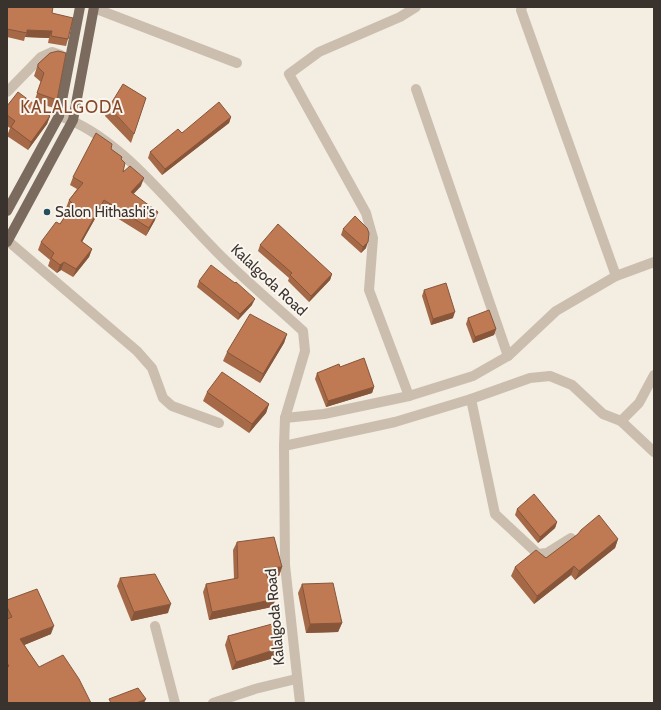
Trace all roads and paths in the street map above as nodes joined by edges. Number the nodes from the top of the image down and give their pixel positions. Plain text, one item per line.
1 (80, 7) edge
2 (94, 7) edge
3 (416, 7) edge
4 (522, 7) edge
5 (71, 58) junction
6 (237, 63) dead end
7 (416, 89) dead end
8 (7, 92) edge
9 (59, 116) junction
10 (73, 120) junction
11 (7, 211) edge
12 (7, 241) edge
13 (654, 262) edge
14 (616, 276) junction
15 (508, 356) junction
16 (654, 375) edge
17 (409, 396) junction
18 (472, 399) junction
19 (285, 418) junction
20 (621, 421) junction
21 (219, 423) dead end
22 (284, 446) junction
23 (654, 452) edge
24 (571, 538) edge
25 (155, 626) dead end
26 (296, 679) junction
27 (175, 703) edge
28 (213, 703) edge
29 (300, 703) edge

1 - 5 main road
2 - 6 street
2 - 10 main road
3 - 17 street
4 - 14 street
5 - 8 street
5 - 9 main road
7 - 15 street
9 - 10 street, Kalalgoda Road
9 - 11 main road
10 - 12 main road
10 - 19 street, Kalalgoda Road
12 - 21 street
13 - 14 street
14 - 15 street
15 - 17 street
16 - 20 street
17 - 19 street
18 - 20 street
18 - 22 street
18 - 24 street
19 - 22 street, Kalalgoda Road
20 - 23 street
22 - 26 street, Kalalgoda Road
25 - 27 street
26 - 28 street
26 - 29 street, Kalalgoda Road

